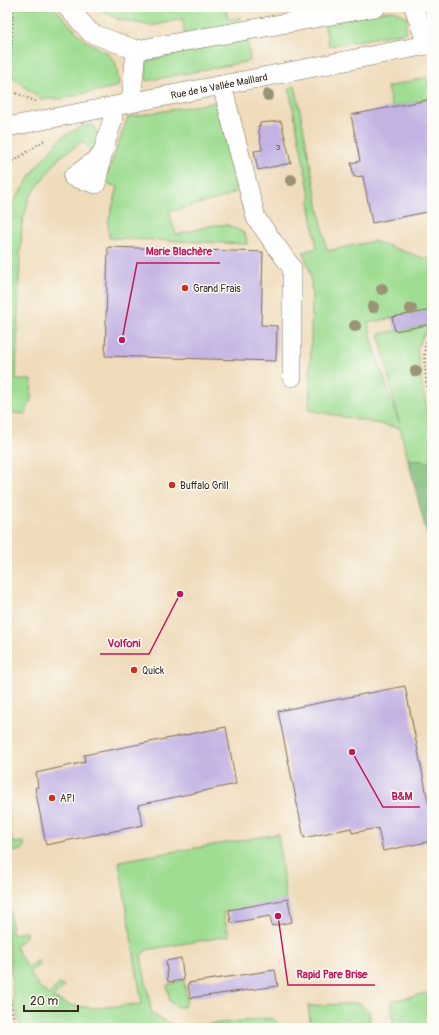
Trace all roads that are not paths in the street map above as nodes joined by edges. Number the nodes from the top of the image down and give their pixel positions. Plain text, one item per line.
1 (67, 7) edge
2 (376, 7) edge
3 (414, 7) edge
4 (430, 45) edge
5 (136, 50) junction
6 (222, 85) junction
7 (131, 103) junction
8 (111, 107) junction
9 (7, 127) edge
10 (102, 155) dead end
11 (292, 377) dead end

1 - 5 street
2 - 5 street
3 - 4 street
4 - 6 street, Rue de la Vallée Maillard
5 - 7 street
6 - 7 street, Rue de la Vallée Maillard
6 - 11 street
7 - 8 street, Rue de la Vallée Maillard
8 - 9 street, Rue de la Vallée Maillard
8 - 10 street

